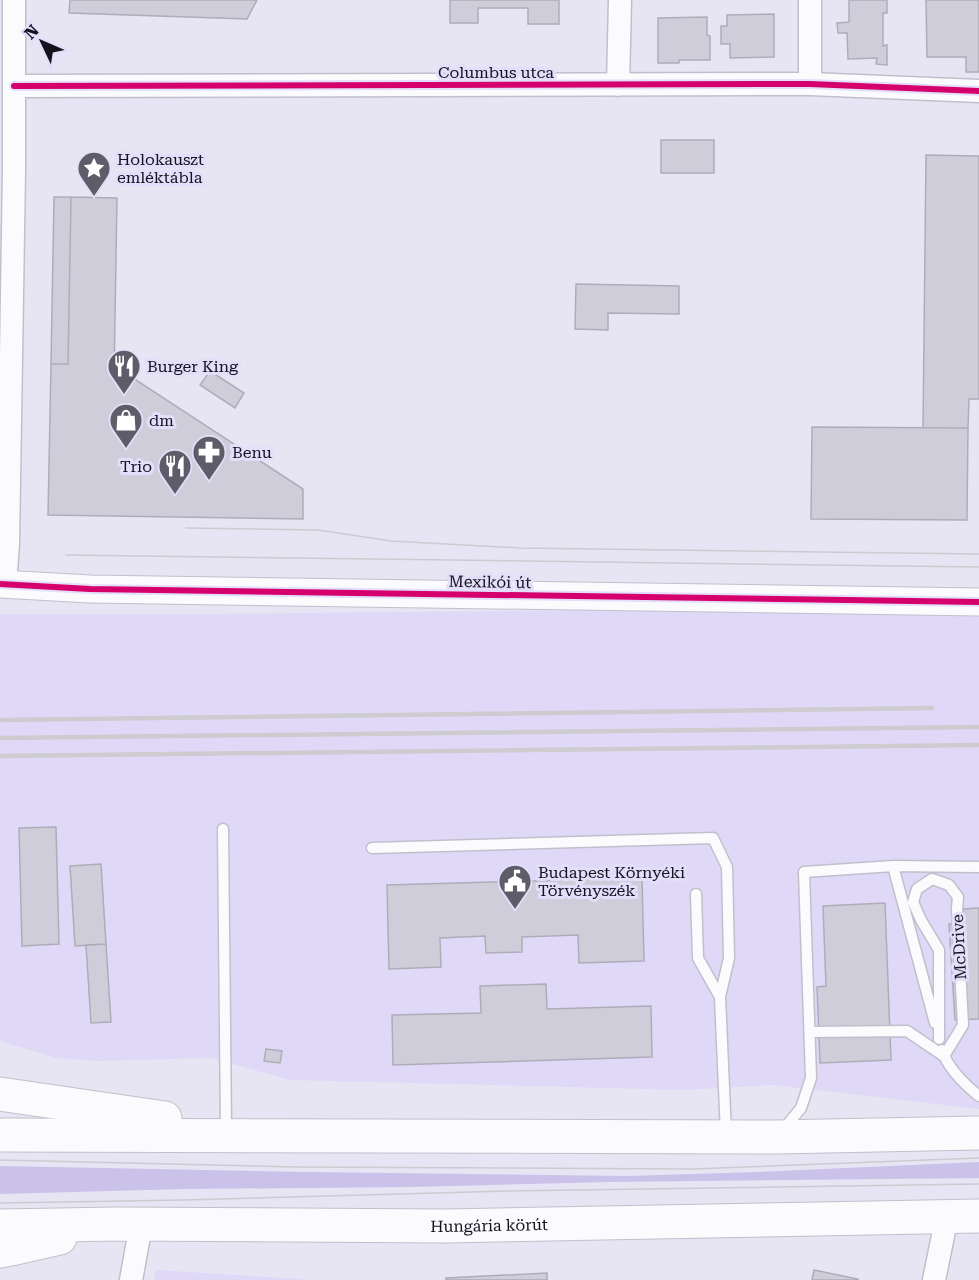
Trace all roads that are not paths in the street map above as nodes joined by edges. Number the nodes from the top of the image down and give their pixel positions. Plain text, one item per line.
1 (14, 0) edge
2 (620, 0) edge
3 (810, 0) edge
4 (810, 84) junction
5 (618, 85) junction
6 (14, 86) junction
7 (979, 91) edge
8 (7, 170) edge
9 (2, 584) edge
10 (979, 602) edge
11 (222, 829) dead end
12 (372, 848) dead end
13 (893, 866) junction
14 (979, 867) edge
15 (696, 894) dead end
16 (720, 997) junction
17 (810, 1032) junction
18 (939, 1039) junction
19 (944, 1056) junction
20 (0, 1094) edge
21 (979, 1096) edge
22 (226, 1127) junction
23 (979, 1132) edge
24 (0, 1135) edge
25 (286, 1135) junction
26 (727, 1137) junction
27 (776, 1137) junction
28 (947, 1216) junction
29 (979, 1216) edge
30 (129, 1224) junction
31 (0, 1226) edge
32 (0, 1251) edge
33 (131, 1280) edge
34 (934, 1280) edge

1 - 6 street
2 - 5 street
3 - 4 street
4 - 5 street, Columbus utca
4 - 7 street, Columbus utca
5 - 6 street, Columbus utca
6 - 8 street
8 - 9 street
9 - 10 street, Mexikói út
11 - 22 lane
12 - 16 lane
13 - 14 lane
13 - 17 lane
13 - 18 lane
15 - 16 lane
16 - 26 lane
17 - 19 lane
17 - 27 lane
18 - 19 lane
18 - 19 lane, McDrive
19 - 21 lane
20 - 22 main road
22 - 25 main road
23 - 27 main road
24 - 25 main road
25 - 26 main road
26 - 27 main road
28 - 29 main road, Hungária körút
28 - 30 main road, Hungária körút
28 - 34 street
30 - 31 main road, Hungária körút
30 - 32 main road
30 - 33 street

